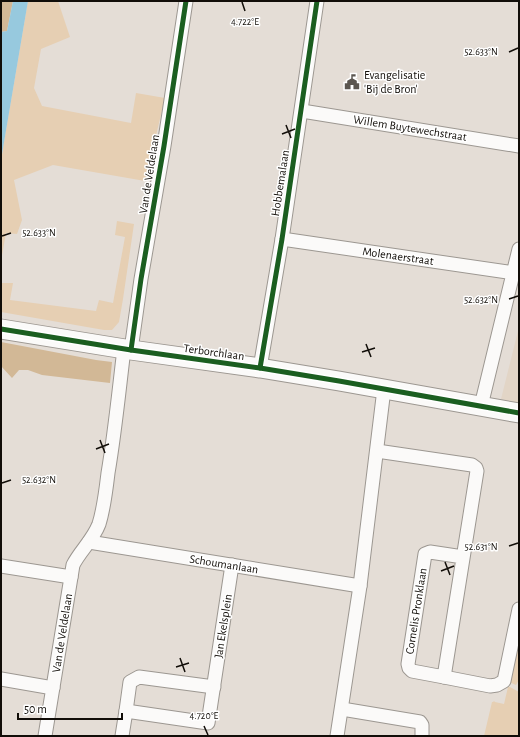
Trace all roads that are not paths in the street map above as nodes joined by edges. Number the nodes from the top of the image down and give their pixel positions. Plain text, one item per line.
1 (186, 1) edge
2 (317, 1) edge
3 (302, 111) junction
4 (519, 146) edge
5 (282, 239) junction
6 (519, 249) edge
7 (514, 273) junction
8 (1, 329) edge
9 (128, 349) junction
10 (260, 368) junction
11 (384, 389) junction
12 (481, 406) junction
13 (519, 413) edge
14 (377, 451) junction
15 (89, 542) junction
16 (463, 557) junction
17 (232, 565) junction
18 (1, 566) edge
19 (70, 577) junction
20 (360, 586) junction
21 (519, 609) edge
22 (444, 677) junction
23 (1, 679) edge
24 (214, 687) junction
25 (53, 688) junction
26 (342, 709) junction
27 (126, 711) junction
28 (45, 736) edge
29 (122, 736) edge
30 (337, 736) edge
31 (422, 736) edge

1 - 9 street, Van de Veldelaan
2 - 3 street, Hobbemalaan
3 - 4 street, Willem Buytewechstraat
3 - 5 street, Hobbemalaan
5 - 7 street, Molenaerstraat
5 - 10 street, Hobbemalaan
6 - 7 street
7 - 12 street
8 - 9 street, Terborchlaan
9 - 10 street, Terborchlaan
9 - 15 street, Van de Veldelaan
10 - 11 street, Terborchlaan
11 - 12 street, Terborchlaan
11 - 14 street
12 - 13 street, Terborchlaan
14 - 16 street
14 - 20 street
15 - 17 street, Schoumanlaan
15 - 19 street, Van de Veldelaan
16 - 22 street
16 - 22 street, Cornelis Pronklaan
17 - 20 street, Schoumanlaan
17 - 24 street, Jan Ekelsplein
18 - 19 street, Van de Veldelaan
19 - 25 street, Van de Veldelaan
20 - 26 street
21 - 22 street
23 - 25 street, Van de Veldelaan
24 - 27 street
24 - 27 street, Jan Ekelsplein
25 - 28 street, Van de Veldelaan
26 - 30 street
26 - 31 street
27 - 29 street

